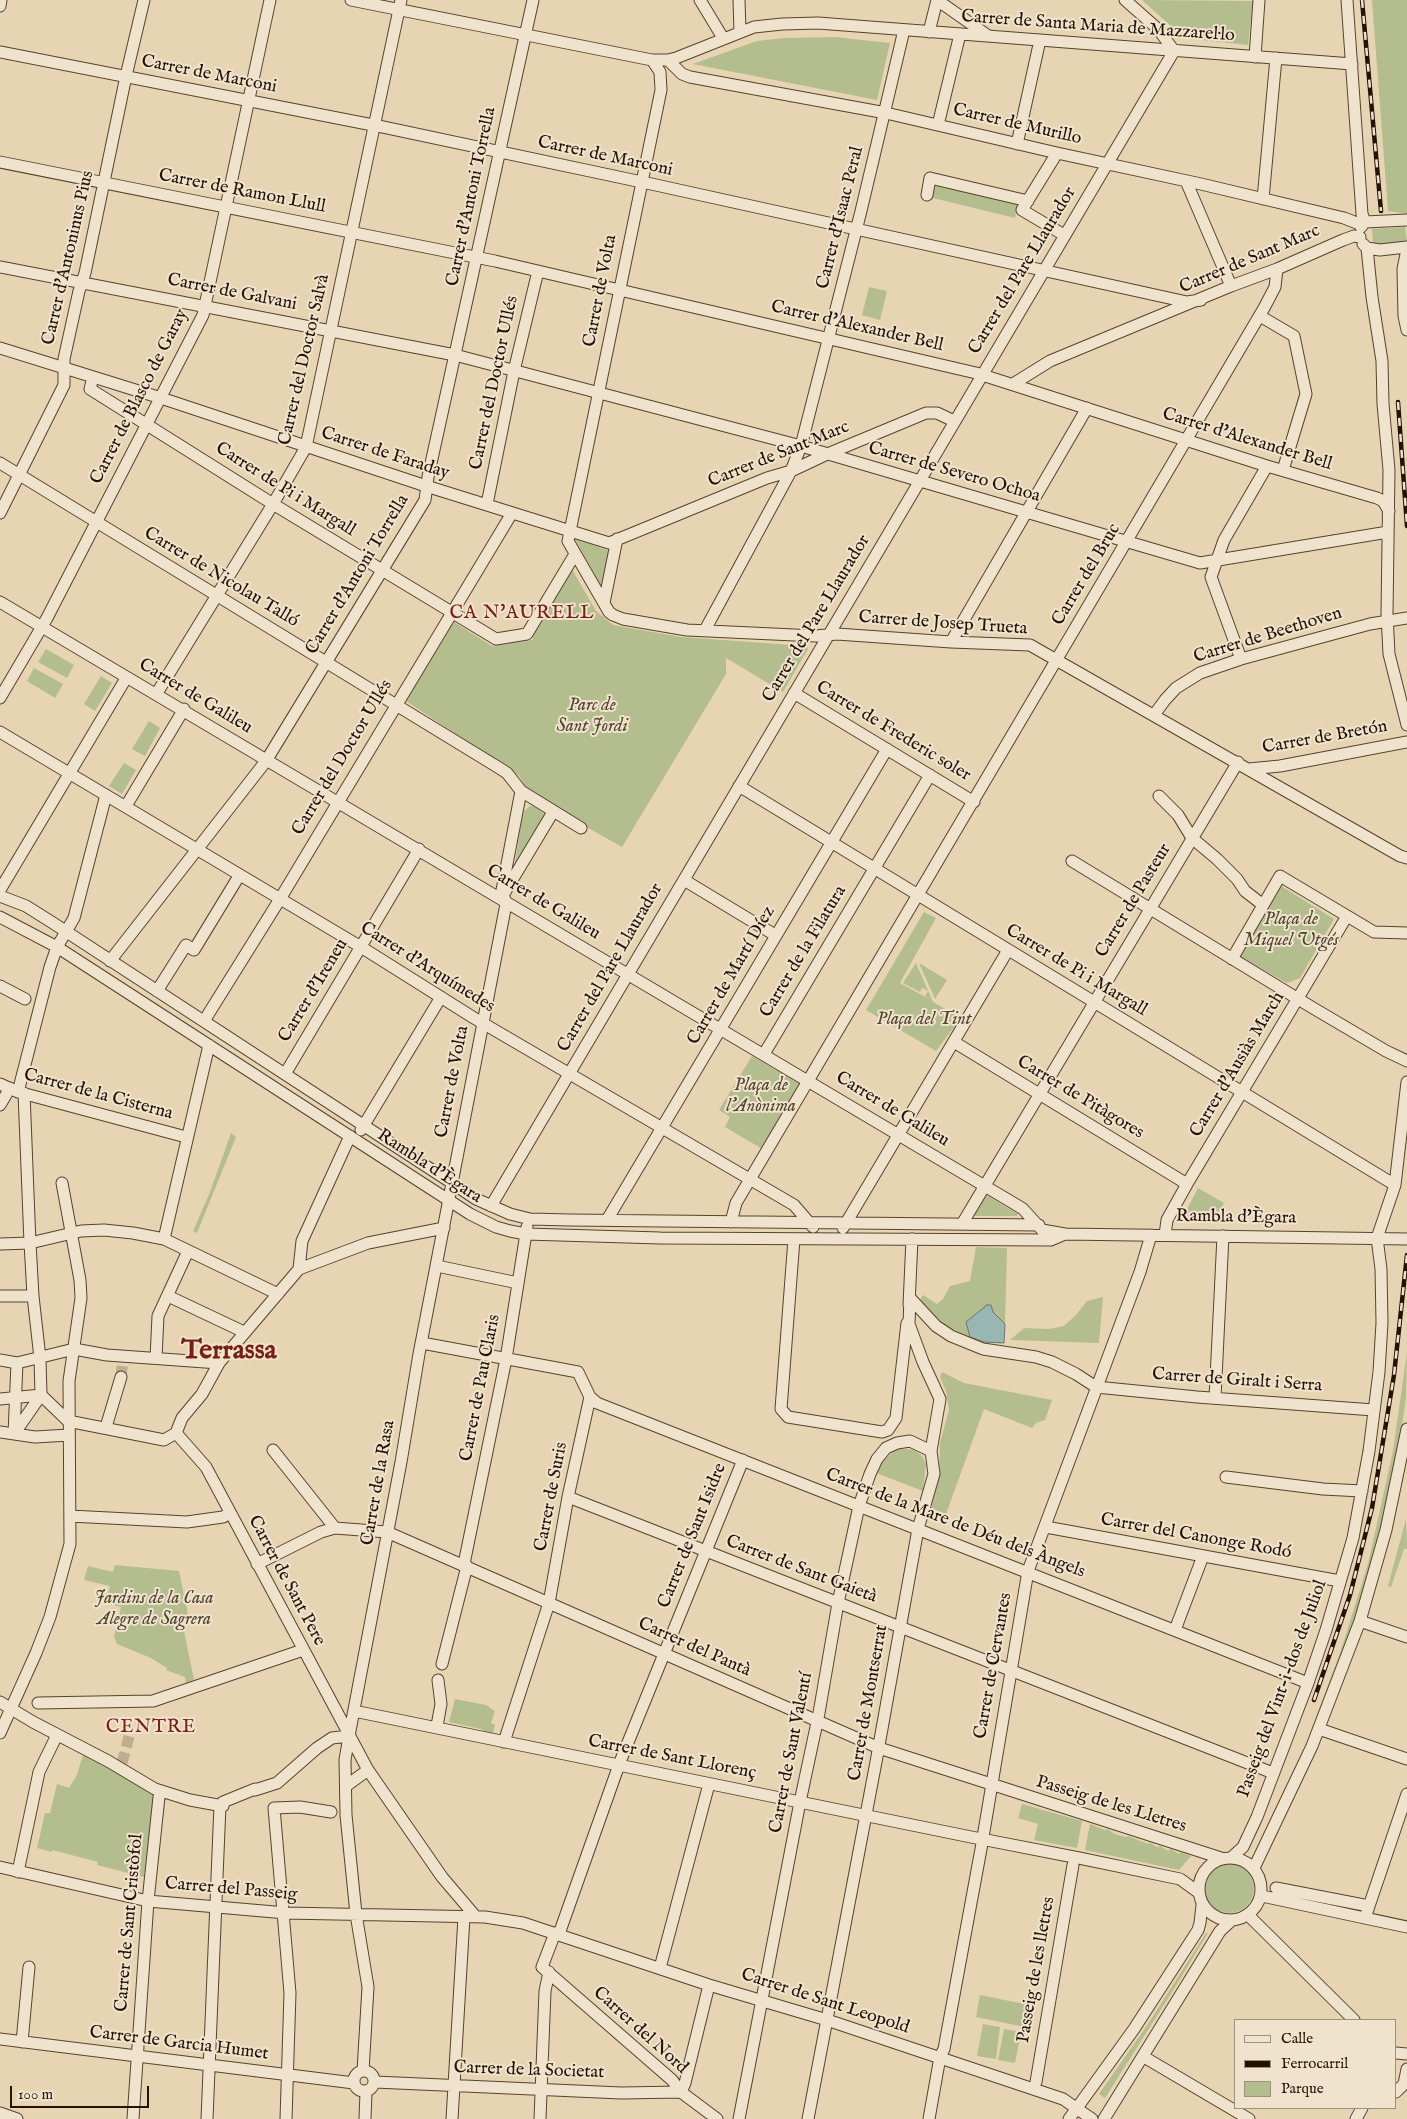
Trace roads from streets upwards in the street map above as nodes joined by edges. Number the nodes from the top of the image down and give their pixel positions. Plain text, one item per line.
1 (1, 0) edge
2 (144, 0) edge
3 (270, 0) edge
4 (351, 0) edge
5 (533, 0) edge
6 (700, 0) edge
7 (739, 0) edge
8 (937, 0) edge
9 (1125, 0) edge
10 (1259, 0) edge
11 (1347, 0) edge
12 (400, 5) edge
13 (0, 6) edge
14 (904, 30) junction
15 (740, 32) junction
16 (929, 32) junction
17 (526, 34) junction
18 (960, 34) junction
19 (987, 35) junction
20 (723, 38) junction
21 (1040, 40) junction
22 (1174, 51) junction
23 (0, 52) edge
24 (1255, 57) junction
25 (1276, 58) junction
26 (652, 60) junction
27 (668, 60) junction
28 (1352, 64) junction
29 (126, 76) junction
30 (248, 101) junction
31 (886, 113) junction
32 (938, 125) junction
33 (375, 126) junction
34 (1017, 144) junction
35 (499, 153) junction
36 (1057, 153) junction
37 (0, 162) edge
38 (1106, 163) junction
39 (1186, 181) junction
40 (642, 182) junction
41 (104, 184) junction
42 (927, 195) dead end
43 (1263, 199) junction
44 (1028, 201) junction
45 (226, 206) junction
46 (1407, 220) edge
47 (1362, 228) junction
48 (857, 230) junction
49 (352, 232) junction
50 (1064, 235) junction
51 (1367, 248) junction
52 (1407, 248) edge
53 (478, 257) junction
54 (0, 267) edge
55 (1277, 269) junction
56 (538, 270) junction
57 (1043, 271) junction
58 (82, 282) junction
59 (1231, 286) junction
60 (619, 290) junction
61 (1156, 295) junction
62 (1201, 300) junction
63 (203, 305) junction
64 (1260, 316) junction
65 (1154, 318) junction
66 (1407, 330) edge
67 (331, 331) junction
68 (829, 338) junction
69 (0, 348) edge
70 (455, 355) junction
71 (65, 367) junction
72 (514, 371) junction
73 (981, 375) junction
74 (93, 376) junction
75 (1013, 384) junction
76 (598, 394) junction
77 (160, 398) junction
78 (1087, 408) junction
79 (954, 421) junction
80 (146, 424) junction
81 (1187, 440) junction
82 (800, 446) junction
83 (306, 447) junction
84 (825, 455) junction
85 (0, 463) edge
86 (1267, 466) junction
87 (1283, 470) junction
88 (791, 471) junction
89 (20, 474) junction
90 (918, 482) junction
91 (426, 486) junction
92 (273, 504) junction
93 (487, 504) junction
94 (1389, 511) junction
95 (1027, 512) junction
96 (0, 513) edge
97 (512, 513) junction
98 (97, 522) junction
99 (570, 531) junction
100 (1388, 532) junction
101 (617, 539) junction
102 (1128, 541) junction
103 (575, 554) junction
104 (1216, 560) junction
105 (382, 570) junction
106 (216, 595) junction
107 (0, 602) edge
108 (604, 604) junction
109 (452, 612) junction
110 (1407, 618) edge
111 (1387, 622) junction
112 (42, 626) junction
113 (705, 630) junction
114 (828, 636) junction
115 (951, 642) junction
116 (1241, 659) junction
117 (1057, 661) junction
118 (326, 663) junction
119 (124, 680) dead end
120 (157, 693) junction
121 (794, 693) junction
122 (0, 698) edge
123 (396, 704) junction
124 (184, 709) junction
125 (1154, 715) junction
126 (1407, 725) edge
127 (0, 732) edge
128 (1407, 742) edge
129 (887, 749) junction
130 (266, 760) junction
131 (1238, 762) junction
132 (1280, 766) junction
133 (1249, 769) junction
134 (69, 773) junction
135 (930, 775) junction
136 (739, 786) junction
137 (1281, 787) junction
138 (521, 791) junction
139 (106, 795) junction
140 (1159, 796) dead end
141 (337, 801) junction
142 (974, 802) junction
143 (126, 806) junction
144 (553, 812) junction
145 (581, 828) dead end
146 (1192, 838) junction
147 (831, 842) junction
148 (419, 849) junction
149 (198, 850) junction
150 (1407, 858) edge
151 (1072, 861) dead end
152 (874, 868) junction
153 (239, 876) junction
154 (684, 880) junction
155 (0, 890) edge
156 (0, 896) edge
157 (919, 896) junction
158 (280, 899) junction
159 (504, 900) junction
160 (1263, 906) junction
161 (1150, 909) junction
162 (1347, 916) junction
163 (0, 918) edge
164 (66, 931) junction
165 (1407, 933) edge
166 (775, 935) junction
167 (57, 947) junction
168 (360, 947) junction
169 (1008, 950) junction
170 (1232, 959) junction
171 (110, 960) junction
172 (628, 975) junction
173 (0, 986) edge
174 (157, 991) junction
175 (442, 997) junction
176 (25, 999) dead end
177 (1298, 999) junction
178 (1094, 1002) junction
179 (204, 1021) junction
180 (482, 1022) junction
181 (721, 1029) junction
182 (954, 1042) junction
183 (209, 1045) junction
184 (764, 1054) junction
185 (1407, 1061) edge
186 (285, 1074) junction
187 (570, 1074) junction
188 (809, 1080) junction
189 (1407, 1082) edge
190 (13, 1089) edge
191 (1243, 1093) junction
192 (1039, 1094) junction
193 (0, 1105) edge
194 (364, 1125) junction
195 (662, 1128) junction
196 (898, 1133) junction
197 (186, 1137) junction
198 (352, 1138) junction
199 (750, 1180) junction
200 (62, 1183) dead end
201 (452, 1183) junction
202 (1187, 1184) junction
203 (1395, 1185) junction
204 (984, 1186) junction
205 (445, 1202) junction
206 (491, 1206) junction
207 (530, 1219) junction
208 (607, 1220) junction
209 (731, 1222) junction
210 (810, 1223) junction
211 (845, 1223) junction
212 (962, 1224) junction
213 (1035, 1225) junction
214 (437, 1231) junction
215 (71, 1233) junction
216 (526, 1234) junction
217 (1065, 1234) junction
218 (1151, 1235) junction
219 (1165, 1235) junction
220 (1223, 1236) junction
221 (834, 1238) junction
222 (1377, 1238) junction
223 (164, 1239) junction
224 (794, 1239) junction
225 (912, 1239) junction
226 (1407, 1239) edge
227 (1019, 1240) junction
228 (27, 1242) junction
229 (0, 1244) edge
230 (188, 1251) junction
231 (437, 1266) junction
232 (299, 1269) junction
233 (518, 1282) junction
234 (278, 1294) junction
235 (0, 1296) edge
236 (33, 1296) junction
237 (168, 1296) junction
238 (910, 1298) junction
239 (244, 1332) junction
240 (422, 1343) junction
241 (75, 1348) junction
242 (40, 1356) junction
243 (156, 1358) junction
244 (506, 1358) junction
245 (0, 1360) edge
246 (17, 1362) junction
247 (218, 1362) junction
248 (122, 1377) tunnel mouth
249 (1096, 1387) junction
250 (41, 1395) junction
251 (590, 1397) junction
252 (1216, 1398) junction
253 (9, 1399) edge
254 (1374, 1410) junction
255 (73, 1422) junction
256 (106, 1427) junction
257 (1407, 1429) edge
258 (8, 1433) edge
259 (176, 1433) junction
260 (69, 1435) junction
261 (274, 1450) dead end
262 (931, 1451) junction
263 (743, 1460) junction
264 (866, 1466) dead end
265 (1226, 1477) dead end
266 (860, 1488) dead end
267 (1362, 1491) junction
268 (568, 1497) junction
269 (859, 1506) junction
270 (230, 1513) junction
271 (70, 1516) junction
272 (1046, 1526) junction
273 (335, 1528) junction
274 (918, 1529) junction
275 (387, 1532) junction
276 (706, 1551) junction
277 (1203, 1556) junction
278 (257, 1564) junction
279 (466, 1565) junction
280 (1028, 1571) junction
281 (1340, 1582) junction
282 (549, 1603) junction
283 (838, 1603) junction
284 (1360, 1621) junction
285 (900, 1627) junction
286 (1175, 1630) junction
287 (1407, 1637) edge
288 (303, 1650) junction
289 (664, 1654) junction
290 (442, 1664) dead end
291 (1012, 1672) junction
292 (438, 1680) dead end
293 (1308, 1683) junction
294 (0, 1702) edge
295 (38, 1703) dead end
296 (11, 1709) junction
297 (354, 1711) junction
298 (817, 1721) junction
299 (437, 1726) dead end
300 (1319, 1729) junction
301 (0, 1733) edge
302 (57, 1735) junction
303 (349, 1736) junction
304 (1308, 1738) joint
305 (504, 1742) junction
306 (879, 1748) junction
307 (1407, 1759) edge
308 (619, 1765) junction
309 (368, 1770) junction
310 (1273, 1773) junction
311 (709, 1784) junction
312 (991, 1785) junction
313 (346, 1786) junction
314 (162, 1791) junction
315 (1407, 1794) edge
316 (800, 1802) junction
317 (222, 1806) junction
318 (331, 1812) dead end
319 (866, 1816) junction
320 (982, 1840) junction
321 (1226, 1858) junction
322 (1073, 1865) dead end
323 (0, 1867) edge
324 (1254, 1868) junction
325 (18, 1872) junction
326 (1276, 1888) dead end
327 (1198, 1892) junction
328 (1262, 1896) junction
329 (148, 1901) junction
330 (1356, 1904) junction
331 (1202, 1905) junction
332 (215, 1906) junction
333 (1369, 1906) junction
334 (284, 1912) junction
335 (356, 1914) junction
336 (1248, 1915) junction
337 (464, 1917) junction
338 (476, 1917) junction
339 (1365, 1918) junction
340 (1231, 1921) junction
341 (1407, 1927) edge
342 (557, 1934) junction
343 (29, 1967) dead end
344 (660, 1968) junction
345 (546, 1969) junction
346 (709, 1984) junction
347 (763, 1999) junction
348 (1353, 2019) edge
349 (827, 2020) junction
350 (0, 2039) edge
351 (22, 2042) junction
352 (136, 2057) junction
353 (940, 2057) junction
354 (1144, 2057) junction
355 (210, 2066) junction
356 (1407, 2069) edge
357 (363, 2071) junction
358 (287, 2075) junction
359 (375, 2082) junction
360 (1036, 2082) dead end
361 (354, 2083) junction
362 (454, 2086) junction
363 (542, 2088) junction
364 (366, 2092) junction
365 (681, 2092) junction
366 (1400, 2092) edge
367 (1078, 2108) junction
368 (0, 2114) edge
369 (17, 2119) edge
370 (133, 2119) edge
371 (206, 2119) edge
372 (286, 2119) edge
373 (365, 2119) edge
374 (452, 2119) edge
375 (540, 2119) edge
376 (716, 2119) edge
377 (739, 2119) edge
378 (808, 2119) edge
379 (929, 2119) edge
380 (1069, 2119) edge
381 (1092, 2119) edge
382 (1104, 2119) edge
383 (1248, 2119) edge

1 - 13 street
2 - 29 street, Carrer d'Antoninus Pius
3 - 30 street, Carrer de Blasco de Garay
4 - 12 street, Carrer de Santa Maria de Mazzarel·lo
5 - 17 street, Carrer d'Antoni Torrella
6 - 20 street
7 - 15 street
8 - 16 street
8 - 19 street
9 - 22 street
10 - 24 street
11 - 28 street
12 - 17 street, Carrer de Santa Maria de Mazzarel·lo
12 - 33 street, Carrer del Doctor Salvà
14 - 15 street, Carrer de Santa Maria de Mazzarel·lo
14 - 16 street, Carrer de Santa Maria de Mazzarel·lo
14 - 31 street, Carrer d'Isaac Peral
15 - 20 street, Carrer de Santa Maria de Mazzarel·lo
16 - 18 street, Carrer de Santa Maria de Mazzarel·lo
17 - 26 street, Carrer de Santa Maria de Mazzarel·lo
17 - 35 street, Carrer d'Antoni Torrella
18 - 19 street, Carrer de Santa Maria de Mazzarel·lo
18 - 32 street
19 - 21 street, Carrer de Santa Maria de Mazzarel·lo
20 - 27 street, Carrer de Santa Maria de Mazzarel·lo
21 - 22 street, Carrer de Santa Maria de Mazzarel·lo
21 - 34 street
22 - 24 street, Carrer de Santa Maria de Mazzarel·lo
22 - 38 street, Carrer del Pare Llaurador
23 - 29 street, Carrer de Marconi
24 - 25 street, Carrer de Santa Maria de Mazzarel·lo
25 - 28 street, Carrer de Santa Maria de Mazzarel·lo
25 - 43 street
26 - 27 street, Carrer de Santa Maria de Mazzarel·lo
26 - 40 street, Carrer de Volta
27 - 31 street, Carrer de Murillo
28 - 47 street
29 - 30 street, Carrer de Marconi
29 - 41 street, Carrer d'Antoninus Pius
30 - 33 street, Carrer de Marconi
30 - 45 street, Carrer de Blasco de Garay
31 - 32 street, Carrer de Murillo
31 - 48 street, Carrer d'Isaac Peral
32 - 34 street, Carrer de Murillo
33 - 35 street, Carrer de Marconi
33 - 49 street, Carrer del Doctor Salvà
34 - 36 street, Carrer de Murillo
35 - 40 street, Carrer de Marconi
35 - 53 street, Carrer d'Antoni Torrella
36 - 38 street, Carrer de Murillo
36 - 44 street
37 - 41 street, Carrer de Ramon Llull
38 - 39 street, Carrer de Murillo
38 - 50 street, Carrer del Pare Llaurador
39 - 43 street, Carrer de Murillo
39 - 59 street
40 - 48 street, Carrer de Marconi
40 - 60 street, Carrer de Volta
41 - 45 street, Carrer de Ramon Llull
41 - 58 street, Carrer d'Antoninus Pius
42 - 44 street
43 - 47 street, Carrer de Murillo
44 - 50 street
45 - 49 street, Carrer de Ramon Llull
45 - 63 street, Carrer de Blasco de Garay
46 - 47 street
47 - 51 street
47 - 55 street, Carrer de Sant Marc
48 - 57 street, Carrer de Marconi
48 - 68 street, Carrer d'Isaac Peral
49 - 53 street, Carrer de Ramon Llull
49 - 67 street, Carrer del Doctor Salvà
50 - 57 street, Carrer del Pare Llaurador
51 - 52 street
51 - 94 street
52 - 66 street
53 - 56 street, Carrer d'Alexander Bell
53 - 70 street, Carrer d'Antoni Torrella
54 - 58 street, Carrer de Galvani
55 - 59 street, Carrer de Sant Marc
55 - 64 street, Carrer del Bruc
56 - 60 street, Carrer d'Alexander Bell
56 - 72 street, Carrer del Doctor Ullés
57 - 61 street, Carrer de Marconi
57 - 73 street, Carrer del Pare Llaurador
58 - 63 street, Carrer de Galvani
58 - 71 street, Carrer d'Antoninus Pius
59 - 62 street, Carrer de Sant Marc
60 - 68 street, Carrer d'Alexander Bell
60 - 76 street, Carrer de Volta
61 - 62 street, Carrer de Marconi
61 - 65 street, Carrer de Sant Marc
62 - 65 street, Carrer de Sant Marc
63 - 67 street, Carrer de Galvani
63 - 77 street, Carrer de Blasco de Garay
64 - 81 street, Carrer del Bruc
64 - 87 street
65 - 75 street, Carrer de Sant Marc
67 - 70 street, Carrer de Galvani
67 - 83 street, Carrer del Doctor Salvà
68 - 73 street, Carrer d'Alexander Bell
68 - 82 street, Carrer d'Isaac Peral
69 - 71 street, Carrer de Faraday
70 - 72 street, Carrer de Galvani
70 - 91 street, Carrer d'Antoni Torrella
71 - 74 street, Carrer de Faraday
71 - 89 street, Carrer d'Antoninus Pius
72 - 76 street, Carrer de Severo Ochoa
72 - 93 street, Carrer del Doctor Ullés
73 - 75 street, Carrer d'Alexander Bell
73 - 79 street, Carrer del Pare Llaurador
74 - 77 street, Carrer de Faraday
74 - 80 street, Carrer de Pi i Margall
75 - 78 street, Carrer d'Alexander Bell
76 - 82 street, Carrer de Severo Ochoa
76 - 99 street, Carrer de Volta
77 - 80 street, Carrer de Blasco de Garay
77 - 83 street, Carrer de Faraday
78 - 81 street, Carrer d'Alexander Bell
78 - 95 street
79 - 84 street, Carrer de Sant Marc
79 - 90 street, Carrer del Pare Llaurador
80 - 92 street, Carrer de Pi i Margall
80 - 98 street, Carrer de Blasco de Garay
81 - 86 street, Carrer d'Alexander Bell
81 - 102 street, Carrer del Bruc
82 - 84 street, Carrer de Severo Ochoa
82 - 88 street, Carrer d'Isaac Peral
83 - 91 street, Carrer de Faraday
83 - 92 street, Carrer del Doctor Salvà
84 - 88 street, Carrer de Sant Marc
84 - 90 street, Carrer de Severo Ochoa
85 - 89 street, Carrer de Nicolau Talló
86 - 87 street, Carrer d'Alexander Bell
86 - 104 street
87 - 94 street, Carrer d'Alexander Bell
88 - 101 street, Carrer de Sant Marc
88 - 113 street, Carrer d'Isaac Peral
89 - 96 street, Carrer d'Antoninus Pius
89 - 98 street, Carrer de Nicolau Talló
90 - 95 street, Carrer de Severo Ochoa
90 - 114 street, Carrer del Pare Llaurador
91 - 93 street, Carrer de Faraday
91 - 105 street, Carrer d'Antoni Torrella
92 - 105 street, Carrer de Pi i Margall
92 - 106 street, Carrer del Doctor Salvà
93 - 97 street, Carrer de Faraday
94 - 100 street
95 - 102 street, Carrer de Severo Ochoa
95 - 115 street
97 - 99 street, Carrer de Faraday
97 - 109 street, Carrer del Doctor Ullés
98 - 106 street, Carrer de Nicolau Talló
98 - 112 street, Carrer de Blasco de Garay
99 - 101 street, Carrer de Faraday
99 - 103 street
100 - 104 street, Carrer de Severo Ochoa
100 - 111 street
101 - 108 street
102 - 104 street, Carrer de Severo Ochoa
102 - 117 street, Carrer del Bruc
103 - 108 street
103 - 109 street, Carrer de Pi i Margall
104 - 116 street
105 - 109 street, Carrer de Pi i Margall
105 - 118 street, Carrer d'Antoni Torrella
106 - 118 street, Carrer de Nicolau Talló
106 - 120 street, Carrer del Doctor Salvà
107 - 112 street, Carrer de Galileu
108 - 113 street, Carrer de Josep Trueta
109 - 123 street, Carrer del Doctor Ullés
110 - 111 street, Carrer de Beethoven
111 - 116 street, Carrer de Beethoven
111 - 126 street
112 - 120 street, Carrer de Galileu
112 - 122 street, Carrer de Blasco de Garay
113 - 114 street, Carrer de Josep Trueta
114 - 115 street, Carrer de Josep Trueta
114 - 121 street, Carrer del Pare Llaurador
115 - 117 street, Carrer de Josep Trueta
116 - 125 street, Carrer de Beethoven
117 - 125 street, Carrer de Josep Trueta
117 - 142 street, Carrer del Bruc
118 - 123 street, Carrer de Nicolau Talló
118 - 130 street, Carrer d'Antoni Torrella
119 - 134 street
120 - 124 street, Carrer de Galileu
121 - 129 street, Carrer de Frederic soler
121 - 136 street, Carrer del Pare Llaurador
123 - 138 street, Carrer de Nicolau Talló
123 - 141 street, Carrer del Doctor Ullés
124 - 130 street, Carrer de Galileu
124 - 143 street
125 - 131 street, Carrer de Josep Trueta
127 - 134 street, Carrer d'Arquímedes
128 - 132 street, Carrer de Bretón
129 - 135 street, Carrer de Frederic soler
129 - 147 street, Carrer de Martí Díez
130 - 141 street, Carrer de Galileu
130 - 149 street, Carrer d'Antoni Torrella
131 - 133 street, Carrer de Josep Trueta
131 - 146 street, Carrer de Pasteur
132 - 133 street, Carrer de Bretón
132 - 137 street
133 - 137 street, Carrer de Josep Trueta
134 - 139 street, Carrer d'Arquímedes
134 - 155 street
135 - 142 street, Carrer de Frederic soler
135 - 152 street, Carrer de la Filatura
136 - 147 street, Carrer de Pi i Margall
136 - 154 street, Carrer del Pare Llaurador
137 - 150 street, Carrer de Josep Trueta
138 - 144 street, Carrer de Nicolau Talló
138 - 159 street, Carrer de Volta
139 - 143 street, Carrer d'Arquímedes
139 - 164 street
140 - 146 street
141 - 148 street, Carrer de Galileu
141 - 158 street, Carrer del Doctor Ullés
142 - 157 street, Carrer del Bruc
143 - 149 street, Carrer d'Arquímedes
144 - 145 street, Carrer de Nicolau Talló
144 - 159 street
146 - 160 street
146 - 161 street, Carrer de Pasteur
147 - 152 street, Carrer de Pi i Margall
147 - 166 street, Carrer de Martí Díez
148 - 159 street, Carrer de Galileu
148 - 168 street, Carrer d'Ireneu
149 - 153 street, Carrer d'Arquímedes
149 - 171 street, Carrer d'Antoni Torrella
151 - 161 street
152 - 157 street, Carrer de Pi i Margall
152 - 184 street, Carrer de la Filatura
153 - 158 street, Carrer d'Arquímedes
153 - 174 street
154 - 166 street
154 - 172 street, Carrer del Pare Llaurador
156 - 164 street, Rambla d'Ègara
157 - 169 street, Carrer de Pi i Margall
157 - 188 street, Carrer del Bruc
158 - 168 street, Carrer d'Arquímedes
158 - 179 street, Carrer del Doctor Ullés
159 - 172 street, Carrer de Galileu
159 - 180 street, Carrer de Volta
160 - 162 street
160 - 170 street
161 - 170 street
161 - 178 street, Carrer de Pasteur
162 - 165 street
162 - 177 street, Carrer d'Ausiàs March
163 - 167 street, Rambla d'Ègara
164 - 167 street
164 - 171 street, Rambla d'Ègara
166 - 181 street, Carrer de Martí Díez
167 - 183 street, Rambla d'Ègara
167 - 190 street
168 - 175 street, Carrer d'Arquímedes
168 - 186 street, Carrer d'Ireneu
169 - 178 street, Carrer de Pi i Margall
169 - 182 street
170 - 177 street
171 - 174 street, Rambla d'Ègara
172 - 181 street, Carrer de Galileu
172 - 187 street, Carrer del Pare Llaurador
173 - 176 street
174 - 179 street, Rambla d'Ègara
175 - 180 street, Carrer d'Arquímedes
175 - 194 street
177 - 185 street
177 - 191 street, Carrer d'Ausiàs March
178 - 191 street, Carrer de Pi i Margall
178 - 192 street, Carrer de Pasteur
179 - 186 street, Rambla d'Ègara
180 - 187 street, Carrer d'Arquímedes
180 - 201 street, Carrer de Volta
181 - 184 street, Carrer de Galileu
181 - 195 street, Carrer de Martí Díez
182 - 192 street, Carrer de Pitàgores
182 - 196 street
183 - 197 street
183 - 198 street, Rambla d'Ègara
184 - 188 street, Carrer de Galileu
186 - 194 street, Rambla d'Ègara
187 - 195 street, Carrer d'Arquímedes
187 - 206 street, Carrer del Pare Llaurador
188 - 196 street, Carrer de Galileu
188 - 199 street, Carrer del Bruc
189 - 203 street, Passeig del Vint-i-dos de Juliol
190 - 193 street
190 - 197 street, Carrer de la Cisterna
190 - 228 street
191 - 202 street, Carrer d'Ausiàs March
191 - 203 street, Carrer de Pi i Margall
192 - 202 street, Carrer de Pitàgores
192 - 204 street, Carrer de Pasteur
194 - 198 street
194 - 201 street, Rambla d'Ègara
195 - 199 street, Carrer d'Arquímedes
195 - 208 street, Carrer de Martí Díez
196 - 204 street, Carrer de Galileu
196 - 211 street
197 - 223 street
198 - 205 street, Rambla d'Ègara
198 - 232 street
199 - 209 street, Carrer del Bruc
199 - 210 street, Carrer d'Arquímedes
200 - 215 street
201 - 205 street
201 - 206 street, Rambla d'Ègara
202 - 219 street, Carrer d'Ausiàs March
203 - 222 street, Passeig del Vint-i-dos de Juliol
204 - 212 street, Carrer de Pasteur
204 - 213 street, Carrer de Galileu
205 - 214 street, Carrer de la Rasa
205 - 216 street, Rambla d'Ègara
206 - 207 street, Rambla d'Ègara
207 - 208 street, Rambla d'Ègara
207 - 216 street, Carrer de Pau Claris
208 - 209 street, Rambla d'Ègara
209 - 210 street, Rambla d'Ègara
210 - 211 street, Rambla d'Ègara
210 - 221 street, Carrer d'Arquímedes
211 - 212 street, Rambla d'Ègara
211 - 221 street
212 - 213 street, Rambla d'Ègara
213 - 217 street, Carrer de Galileu
213 - 227 street
214 - 231 street, Carrer de la Rasa
214 - 232 street
215 - 223 street
215 - 228 street
215 - 241 street
216 - 224 street, Rambla d'Ègara
216 - 233 street, Carrer de Pau Claris
217 - 218 street, Rambla d'Ègara
217 - 227 street, Rambla d'Ègara
218 - 219 street, Rambla d'Ègara
218 - 249 street, Carrer de Cervantes
219 - 220 street, Rambla d'Ègara
220 - 222 street, Rambla d'Ègara
220 - 252 street
221 - 224 street, Rambla d'Ègara
221 - 225 street, Rambla d'Ègara
222 - 226 street, Rambla d'Ègara
222 - 254 street, Passeig del Vint-i-dos de Juliol
223 - 230 street
224 - 238 street
225 - 227 street, Rambla d'Ègara
225 - 238 street
228 - 229 street
228 - 236 street
230 - 234 street
230 - 237 street
231 - 233 street
231 - 240 street, Carrer de la Rasa
232 - 234 street
233 - 244 street, Carrer de Pau Claris
234 - 239 street
235 - 236 street
236 - 242 street
237 - 239 street
237 - 243 street
238 - 249 street
238 - 262 street, Carrer de Montserrat
239 - 247 street
240 - 244 street
240 - 275 street, Carrer de la Rasa
241 - 242 street
241 - 243 street
241 - 255 street
242 - 246 street
242 - 250 street
243 - 247 street
244 - 251 street
244 - 279 street, Carrer de Pau Claris
245 - 246 street
246 - 253 street
247 - 259 street
248 - 256 street
249 - 252 street, Carrer de Giralt i Serra
249 - 272 street, Carrer de Cervantes
250 - 253 street
250 - 255 street
250 - 258 street
251 - 263 street, Carrer de la Mare de Déu dels Àngels
251 - 268 street, Carrer de Suris
252 - 254 street, Carrer de Giralt i Serra
253 - 258 street
254 - 267 street, Passeig del Vint-i-dos de Juliol
255 - 256 street
255 - 260 street
256 - 259 street
257 - 284 street
258 - 260 street
259 - 270 street, Carrer de Sant Pere
260 - 271 street
261 - 273 street
262 - 269 street, Carrer de Sant Valentí
262 - 274 street, Carrer de Montserrat
263 - 269 street, Carrer de la Mare de Déu dels Àngels
263 - 276 street, Carrer de Sant Isidre
264 - 266 street
265 - 267 street
267 - 281 street, Passeig del Vint-i-dos de Juliol
268 - 276 street, Carrer de Sant Gaietà
268 - 282 street, Carrer de Suris
269 - 274 street, Carrer de la Mare de Déu dels Àngels
269 - 283 street, Carrer de Sant Valentí
270 - 271 street
270 - 278 street, Carrer de Sant Pere
271 - 296 street
272 - 277 street, Carrer del Canonge Rodó
272 - 280 street, Carrer de Cervantes
273 - 275 street, Carrer del Pantà
273 - 278 street
274 - 280 street, Carrer de la Mare de Déu dels Àngels
274 - 285 street, Carrer de Montserrat
275 - 279 street, Carrer del Pantà
275 - 297 street, Carrer de la Rasa
276 - 283 street, Carrer de Sant Gaietà
276 - 289 street, Carrer de Sant Isidre
277 - 281 street, Carrer del Canonge Rodó
277 - 286 street
278 - 288 street, Carrer de Sant Pere
279 - 282 street, Carrer del Pantà
279 - 290 street, Carrer de Pau Claris
280 - 286 street, Carrer de la Mare de Déu dels Àngels
280 - 291 street, Carrer de Cervantes
281 - 293 street, Passeig del Vint-i-dos de Juliol
282 - 289 street, Carrer del Pantà
282 - 305 street, Carrer de Suris
283 - 285 street, Carrer de Sant Gaietà
283 - 298 street, Carrer de Sant Valentí
284 - 287 street
284 - 300 street
285 - 291 street, Carrer de Sant Gaietà
285 - 306 street, Carrer de Montserrat
286 - 293 street, Carrer de la Mare de Déu dels Àngels
288 - 295 street
288 - 303 street, Carrer de Sant Pere
289 - 298 street, Carrer del Pantà
289 - 308 street, Carrer de Sant Isidre
291 - 310 street, Carrer de Sant Gaietà
291 - 312 street, Carrer de Cervantes
292 - 299 street
293 - 310 street, Passeig del Vint-i-dos de Juliol
294 - 296 street
296 - 301 street
296 - 302 street
297 - 303 street, Carrer de la Rasa
297 - 305 street, Carrer de Sant Llorenç
298 - 306 street, Carrer del Pantà
298 - 316 street, Carrer de Sant Valentí
300 - 307 street
300 - 324 street
302 - 314 street
302 - 325 street
303 - 309 street, Carrer de Sant Pere
303 - 313 street, Carrer de la Rasa
303 - 317 street
304 - 304 street, Passeig del Vint-i-dos de Juliol
305 - 308 street, Carrer de Sant Llorenç
306 - 312 street, Carrer del Pantà
306 - 319 street, Carrer de Montserrat
308 - 311 street, Carrer de Sant Llorenç
308 - 342 street, Carrer de Sant Isidre
309 - 313 street
309 - 338 street, Carrer de Sant Pere
310 - 321 street, Passeig del Vint-i-dos de Juliol
311 - 316 street, Carrer de Sant Llorenç
311 - 344 street
312 - 320 street, Carrer de Cervantes
312 - 321 street, Passeig de les Lletres
313 - 335 street, Carrer de la Rasa
314 - 317 street
314 - 329 street, Carrer de Sant Cristòfol
315 - 333 street
316 - 319 street, Carrer de Sant Llorenç
316 - 347 street, Carrer de Sant Valentí
317 - 332 street
318 - 334 street
319 - 320 street, Carrer de Sant Llorenç
319 - 349 street, Carrer de Montserrat
320 - 327 street
320 - 353 street, Carrer de Cervantes
321 - 324 street
321 - 327 street
322 - 360 street, Passeig de les lletres
323 - 325 street, Carrer del Passeig
324 - 328 street
325 - 329 street, Carrer del Passeig
326 - 330 street
327 - 331 street
328 - 336 street
328 - 339 street
329 - 332 street, Carrer del Passeig
329 - 352 street, Carrer de Sant Cristòfol
330 - 333 street
330 - 339 street
331 - 340 street
331 - 367 street
332 - 334 street, Carrer del Passeig
332 - 355 street
333 - 339 street
334 - 335 street, Carrer del Passeig
334 - 358 street
335 - 337 street, Carrer del Passeig
335 - 357 street, Carrer de la Rasa
336 - 340 street
336 - 348 street
337 - 338 street, Carrer del Passeig
337 - 362 street
338 - 342 street, Carrer de Sant Leopold
339 - 341 street
340 - 354 street
342 - 344 street, Carrer de Sant Leopold
342 - 345 street, Carrer de Sant Isidre
343 - 351 street
344 - 346 street, Carrer de Sant Leopold
345 - 363 street, Carrer de Sant Isidre
345 - 365 street, Carrer del Nord
346 - 347 street, Carrer de Sant Leopold
346 - 365 street
347 - 349 street, Carrer de Sant Leopold
347 - 377 street, Carrer de Sant Valentí
349 - 353 street, Carrer de Sant Leopold
349 - 378 street, Carrer de Montserrat
350 - 351 street, Carrer de Garcia Humet
351 - 352 street, Carrer de Garcia Humet
352 - 355 street, Carrer de Garcia Humet
352 - 370 street, Carrer de Sant Cristòfol
353 - 367 street, Carrer de Sant Leopold
353 - 379 street, Carrer de Cervantes
354 - 382 street
354 - 383 street
355 - 358 street, Carrer de Garcia Humet
355 - 371 street
356 - 366 street
357 - 359 street
357 - 361 street
358 - 361 street, Carrer de Garcia Humet
358 - 372 street
359 - 362 street, Carrer de la Societat
359 - 364 street
361 - 364 street
362 - 363 street, Carrer de la Societat
362 - 374 street
363 - 365 street, Carrer de la Societat
363 - 375 street, Carrer de Sant Isidre
364 - 373 street
365 - 376 street, Carrer del Nord
367 - 380 street
367 - 381 street, Carrer de Sant Leopold
368 - 369 street

